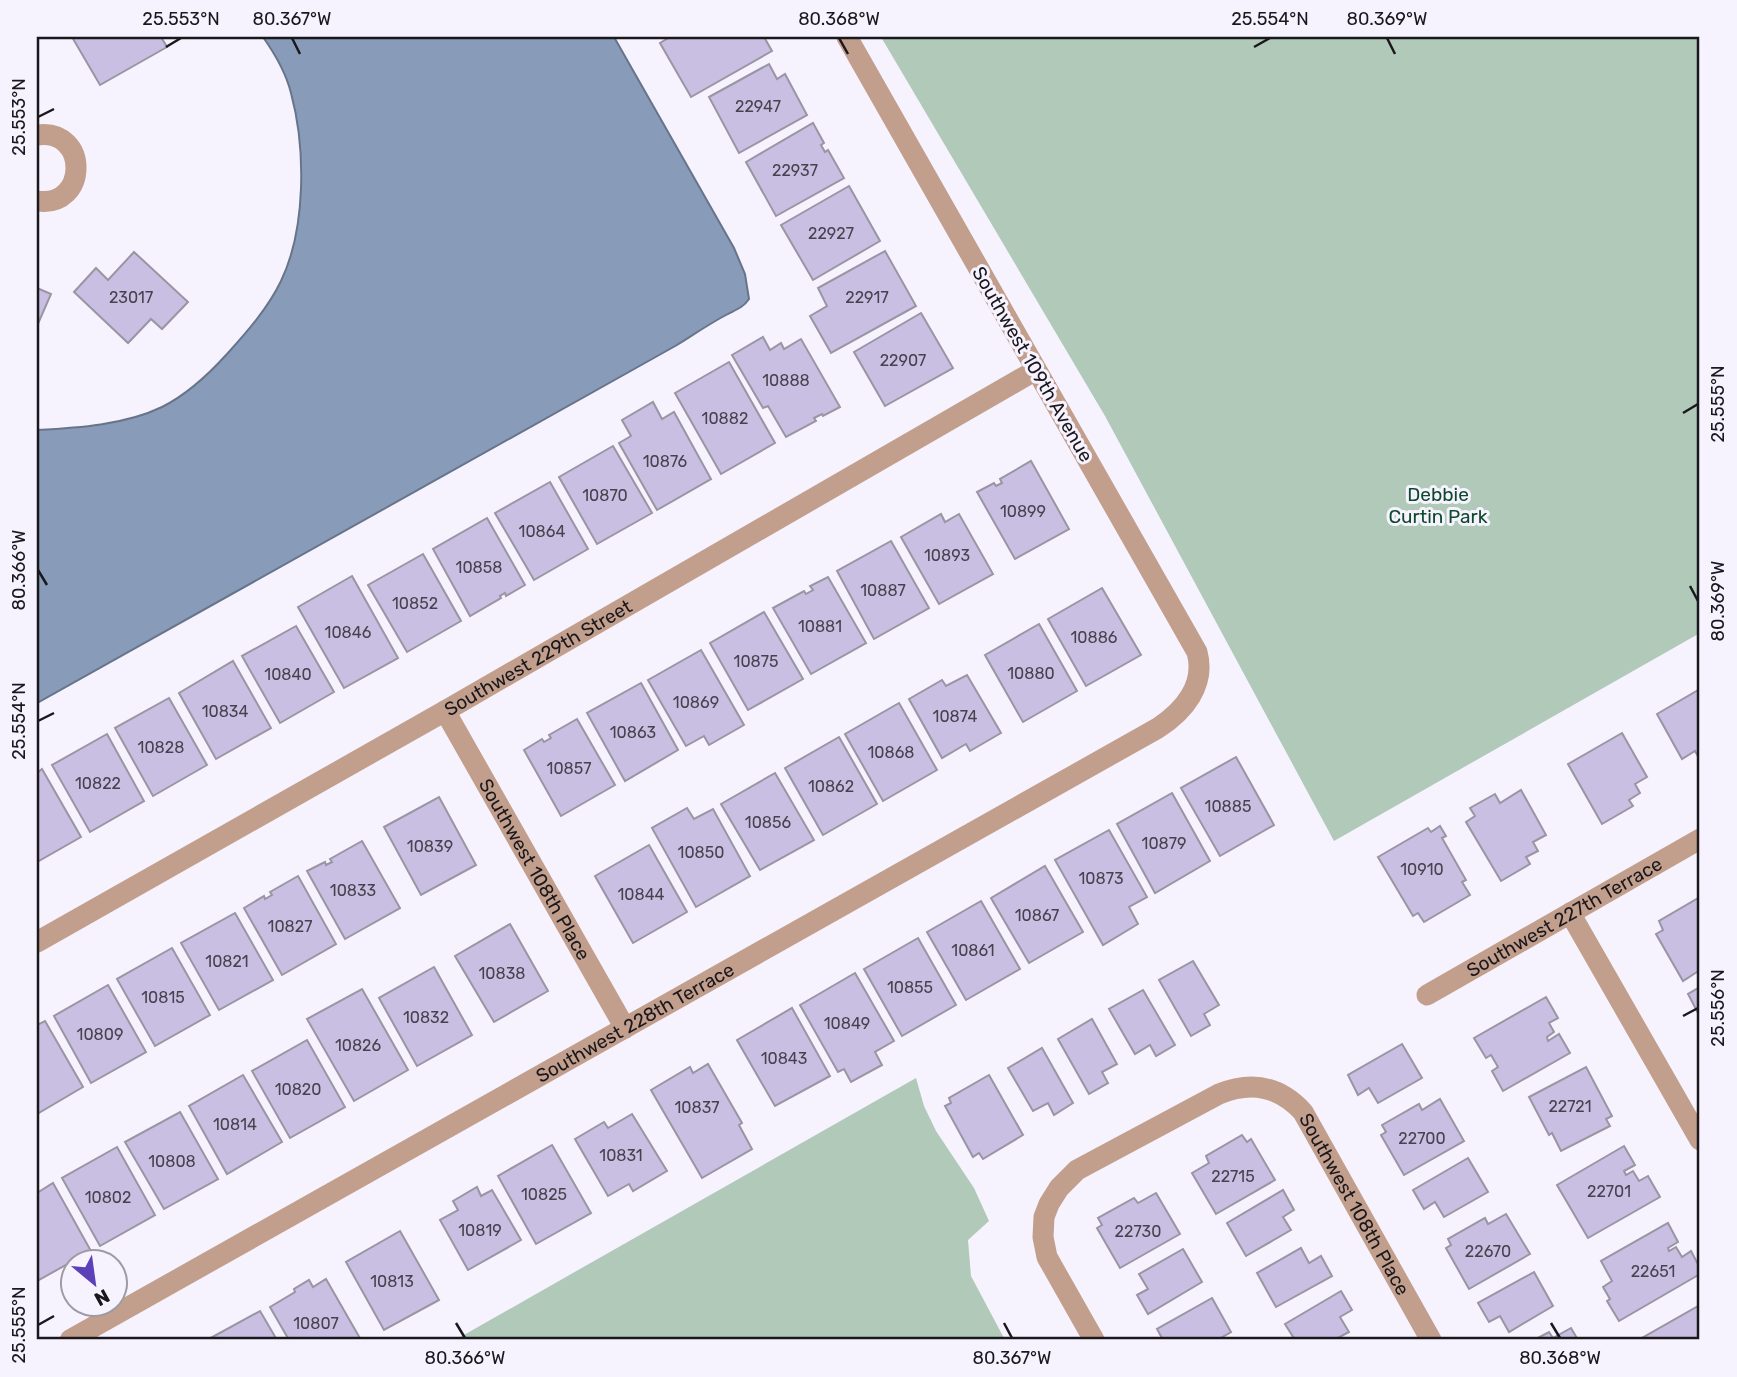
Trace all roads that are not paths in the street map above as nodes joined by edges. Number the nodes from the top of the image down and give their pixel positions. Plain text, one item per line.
1 (847, 37) edge
2 (39, 130) edge
3 (37, 201) edge
4 (1036, 370) junction
5 (1192, 695) joint
6 (445, 711) junction
7 (1700, 839) edge
8 (1570, 913) junction
9 (37, 942) edge
10 (1427, 995) dead end
11 (625, 1028) junction
12 (1700, 1140) edge
13 (70, 1340) edge
14 (1094, 1340) edge
15 (1431, 1340) edge

1 - 4 street, Southwest 109th Avenue
2 - 3 street
4 - 5 street, Southwest 109th Avenue
4 - 6 street, Southwest 229th Street
5 - 11 street, Southwest 228th Terrace
6 - 9 street, Southwest 229th Street
6 - 11 street, Southwest 108th Place
7 - 8 street, Southwest 227th Terrace
8 - 10 street, Southwest 227th Terrace
8 - 12 street
11 - 13 street, Southwest 228th Terrace
14 - 15 street, Southwest 108th Place

